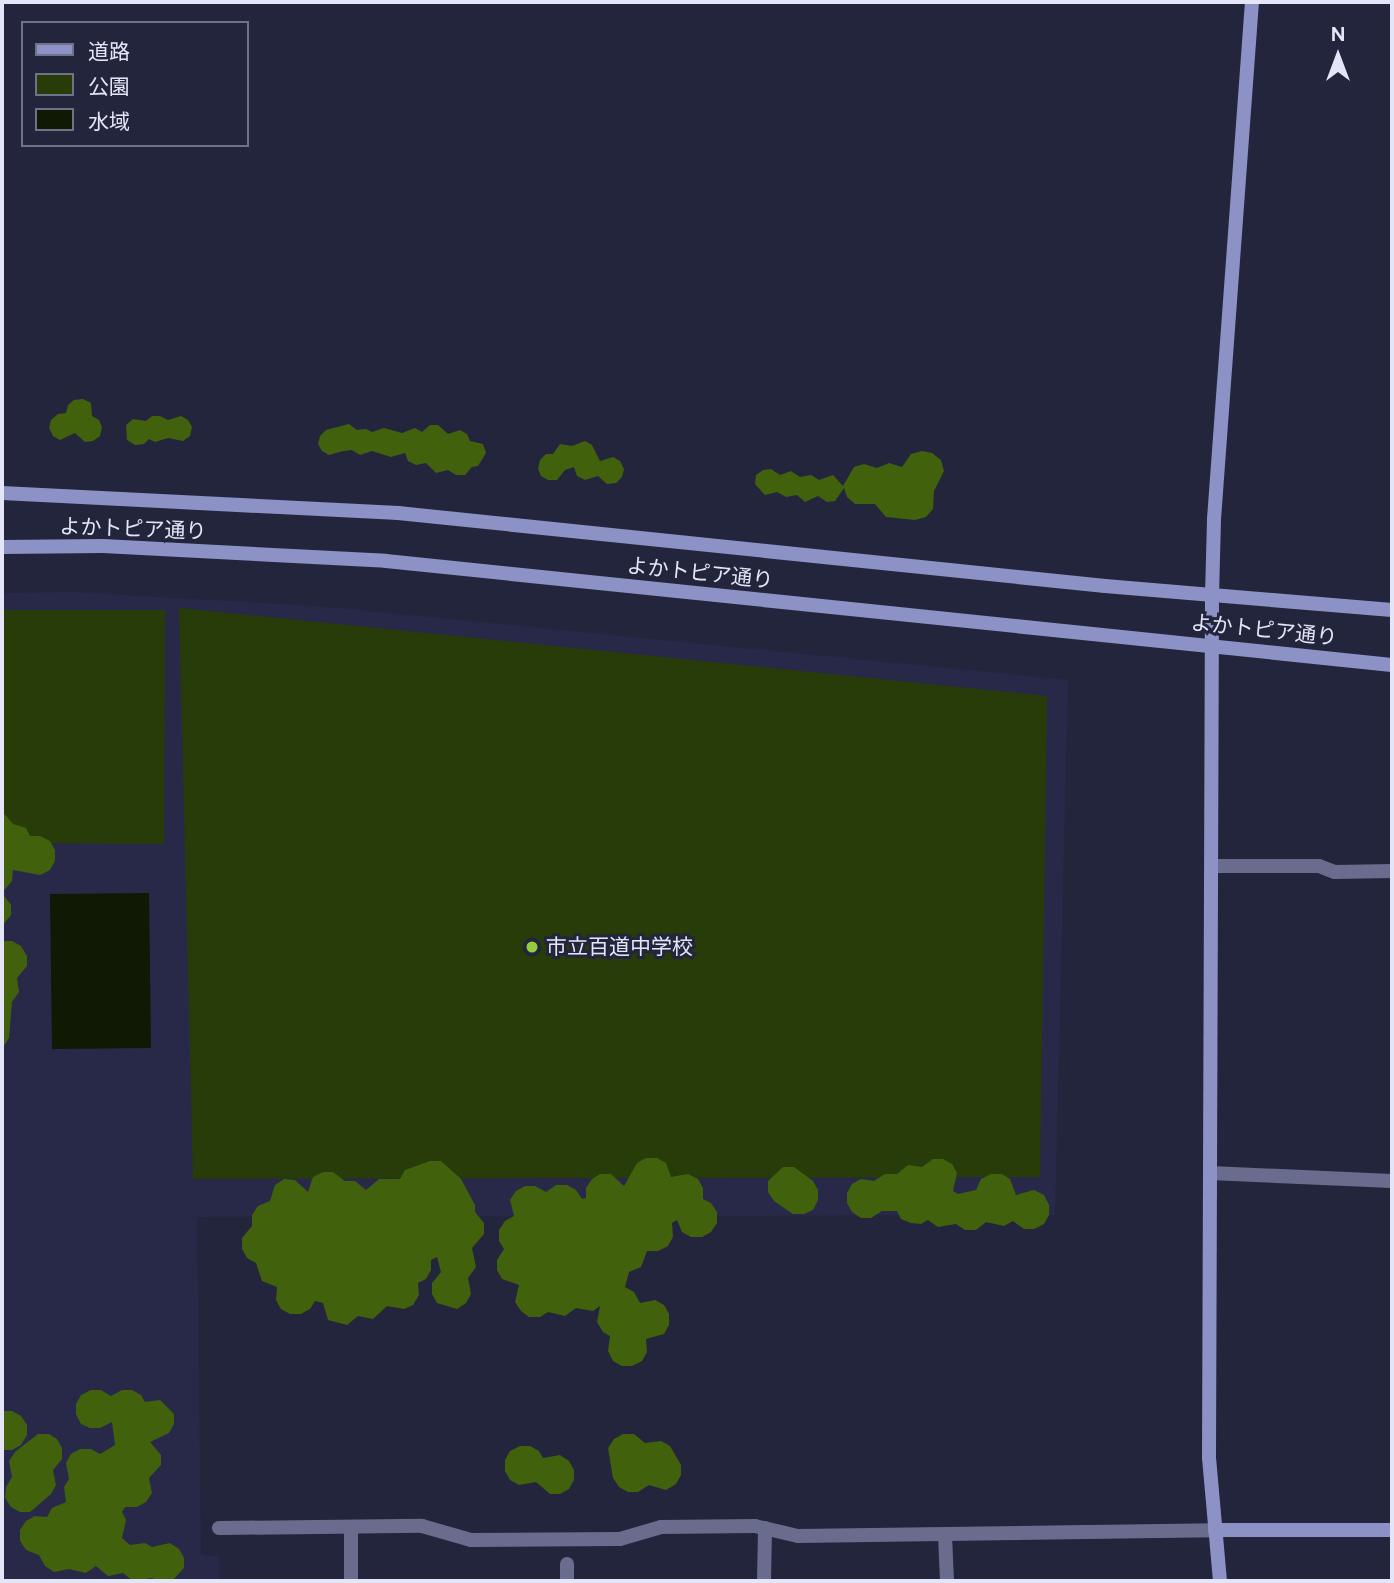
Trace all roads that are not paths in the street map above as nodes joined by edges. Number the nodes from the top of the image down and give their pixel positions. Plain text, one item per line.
1 (1252, 2) edge
2 (2, 493) edge
3 (2, 547) edge
4 (1212, 596) junction
5 (1392, 610) edge
6 (1214, 646) junction
7 (1392, 665) edge
8 (1212, 866) junction
9 (1392, 871) edge
10 (1210, 1173) junction
11 (1392, 1181) edge
12 (219, 1528) dead end
13 (351, 1528) junction
14 (765, 1528) junction
15 (1215, 1530) junction
16 (1392, 1530) edge
17 (945, 1535) junction
18 (567, 1564) dead end
19 (351, 1581) edge
20 (567, 1581) edge
21 (764, 1581) edge
22 (947, 1581) edge
23 (1220, 1581) edge

1 - 4 street
2 - 4 street, よかトピア通り
3 - 6 street, よかトピア通り
4 - 5 street, よかトピア通り
4 - 6 street
6 - 7 street, よかトピア通り
6 - 8 street
8 - 9 street
8 - 10 street
10 - 11 street
10 - 15 street
12 - 13 street
13 - 14 street
13 - 19 street
14 - 17 street
14 - 21 street
15 - 16 street
15 - 17 street
15 - 23 street
17 - 22 street
18 - 20 street

